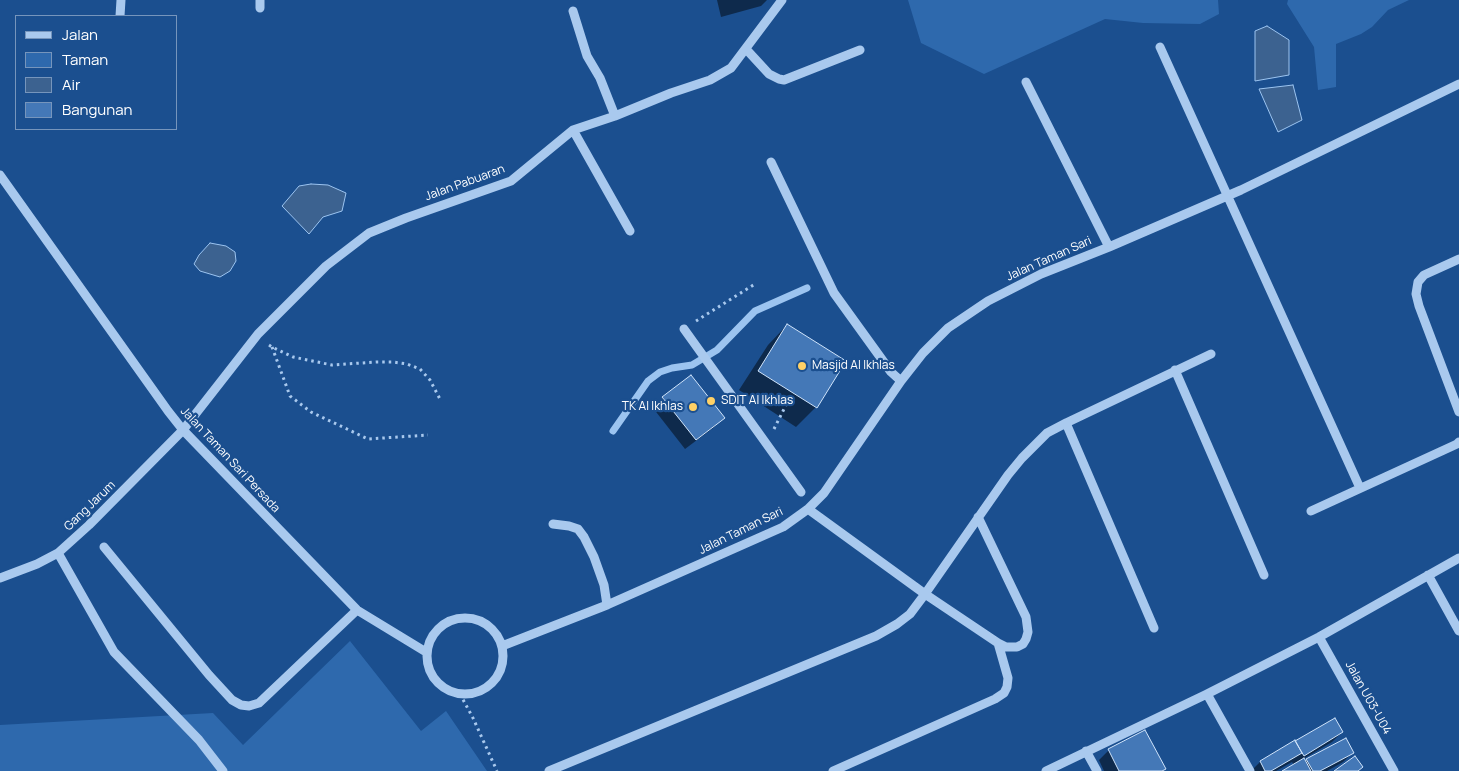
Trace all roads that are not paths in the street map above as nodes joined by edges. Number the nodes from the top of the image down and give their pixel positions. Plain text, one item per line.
1 (121, 0) edge
2 (782, 0) edge
3 (574, 11) dead end
4 (120, 15) edge
5 (1160, 47) dead end
6 (746, 49) junction
7 (860, 50) dead end
8 (1026, 82) dead end
9 (1459, 84) edge
10 (615, 116) junction
11 (574, 130) junction
12 (770, 162) dead end
13 (0, 176) edge
14 (1228, 195) junction
15 (630, 231) dead end
16 (1109, 247) junction
17 (1459, 259) edge
18 (684, 329) road end
19 (1211, 354) dead end
20 (1175, 370) junction
21 (901, 381) junction
22 (1459, 412) edge
23 (1066, 423) junction
24 (183, 430) junction
25 (1459, 442) edge
26 (1360, 488) junction
27 (801, 492) dead end
28 (808, 509) junction
29 (1311, 511) dead end
30 (978, 517) junction
31 (553, 524) dead end
32 (104, 547) dead end
33 (58, 553) junction
34 (1459, 558) edge
35 (1264, 575) dead end
36 (1428, 575) junction
37 (0, 578) edge
38 (925, 594) junction
39 (607, 605) junction
40 (357, 610) junction
41 (1154, 628) dead end
42 (1459, 631) edge
43 (1320, 637) junction
44 (998, 644) junction
45 (502, 646) junction
46 (426, 652) junction
47 (1207, 694) junction
48 (1086, 752) junction
49 (223, 771) edge
50 (549, 771) edge
51 (833, 771) edge
52 (1046, 771) edge
53 (1097, 771) edge
54 (1250, 771) edge
55 (1394, 771) edge

1 - 4 street
2 - 6 street, Jalan Pabuaran
3 - 10 street
5 - 14 street
6 - 7 street
6 - 10 street, Jalan Pabuaran
8 - 16 street
9 - 14 street, Jalan Taman Sari
10 - 11 street, Jalan Pabuaran
11 - 15 street
11 - 24 street, Jalan Pabuaran
12 - 21 street
13 - 24 street, Jalan Taman Sari Persada
14 - 16 street, Jalan Taman Sari
14 - 26 street
16 - 21 street, Jalan Taman Sari
17 - 22 street
18 - 27 street
19 - 20 street
20 - 23 street
20 - 35 street
21 - 28 street, Jalan Taman Sari
23 - 30 street
23 - 41 street
24 - 33 street, Gang Jarum
24 - 40 street, Jalan Taman Sari Persada
25 - 26 street
26 - 29 street
28 - 38 street
28 - 39 street, Jalan Taman Sari
30 - 38 street
30 - 44 street
31 - 39 street
32 - 40 street
33 - 37 street, Gang Jarum
33 - 49 street
34 - 36 street
36 - 42 street
36 - 43 street
38 - 44 street
38 - 50 street
39 - 45 street, Jalan Taman Sari
40 - 46 street, Jalan Taman Sari Persada
43 - 47 street
43 - 55 street, Jalan U03-U04
44 - 51 street
45 - 46 street
45 - 46 street
47 - 48 street
47 - 54 street
48 - 52 street
48 - 53 street

